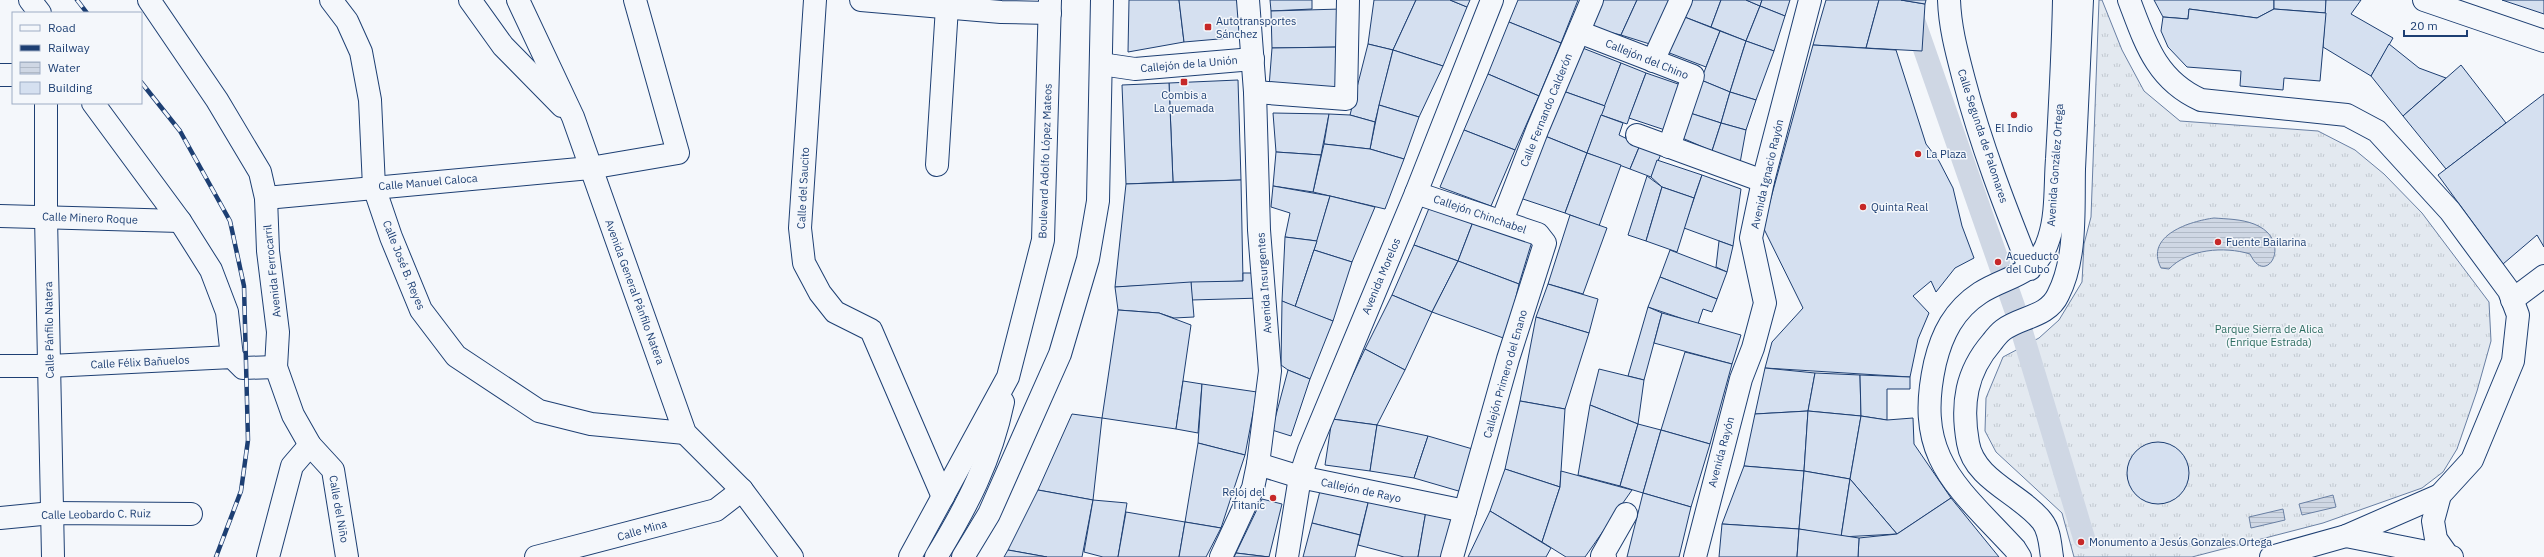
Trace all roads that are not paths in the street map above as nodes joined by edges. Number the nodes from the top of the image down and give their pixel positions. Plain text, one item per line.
1 (30, 0) edge
2 (149, 0) edge
3 (330, 0) edge
4 (470, 0) edge
5 (518, 0) edge
6 (635, 0) edge
7 (815, 0) edge
8 (860, 0) edge
9 (1102, 0) edge
10 (1248, 0) edge
11 (1348, 0) edge
12 (1492, 0) edge
13 (1592, 0) edge
14 (1681, 0) edge
15 (1810, 0) edge
16 (1949, 0) edge
17 (2064, 0) edge
18 (2082, 0) edge
19 (2129, 0) edge
20 (2424, 0) edge
21 (900, 2) edge
22 (947, 7) junction
23 (1050, 7) edge
24 (39, 12) edge
25 (1579, 32) junction
26 (2544, 41) edge
27 (1253, 59) junction
28 (1653, 61) junction
29 (1101, 64) junction
30 (12, 75) edge
31 (0, 76) edge
32 (1255, 92) junction
33 (46, 104) edge
34 (94, 104) edge
35 (573, 117) junction
36 (1637, 135) dead end
37 (1669, 147) junction
38 (937, 165) dead end
39 (590, 168) junction
40 (1763, 181) junction
41 (374, 187) junction
42 (1416, 193) junction
43 (266, 198) junction
44 (0, 216) edge
45 (46, 217) junction
46 (180, 221) junction
47 (1502, 221) junction
48 (1542, 239) joint
49 (2030, 269) junction
50 (2544, 276) edge
51 (2512, 300) junction
52 (1753, 348) joint
53 (232, 357) junction
54 (0, 366) edge
55 (50, 366) junction
56 (276, 368) junction
57 (1008, 377) junction
58 (685, 433) junction
59 (310, 445) junction
60 (1258, 464) junction
61 (1300, 477) junction
62 (742, 490) junction
63 (2440, 495) junction
64 (943, 497) junction
65 (1465, 511) junction
66 (52, 513) junction
67 (191, 514) dead end
68 (1626, 514) dead end
69 (0, 518) edge
70 (2346, 536) junction
71 (53, 557) edge
72 (268, 557) edge
73 (347, 557) edge
74 (536, 557) edge
75 (792, 557) edge
76 (910, 557) edge
77 (936, 557) edge
78 (963, 557) edge
79 (1221, 557) edge
80 (1287, 557) edge
81 (1452, 557) edge
82 (1604, 557) edge
83 (1695, 557) edge
84 (2020, 557) edge
85 (2052, 557) edge
86 (2271, 557) edge
87 (2450, 557) edge

1 - 24 street
2 - 43 street, Avenida Ferrocarril
3 - 41 street, Calle José B. Reyes
4 - 35 street
5 - 35 street, Avenida General Pánfilo Natera
6 - 39 street, Calle Manuel Caloca
7 - 64 street, Calle del Saucito
8 - 21 street
9 - 29 street
10 - 27 street, Avenida Insurgentes
11 - 32 street
12 - 42 street, Avenida Morelos
13 - 25 street, Calle Fernando Calderón
14 - 28 street
15 - 40 street, Avenida Ignacio Rayón
16 - 49 street, Calle Segunda de Palomares
17 - 49 street, Avenida González Ortega
18 - 85 street, Avenida González Ortega
19 - 51 street
20 - 26 street
21 - 22 street
22 - 23 street
22 - 38 street
23 - 57 street, Boulevard Adolfo López Mateos
25 - 28 street, Callejón del Chino
25 - 47 street, Calle Fernando Calderón
27 - 29 street, Callejón de la Unión
27 - 32 street, Avenida Insurgentes
28 - 37 street, Callejón del Chino
29 - 78 street
30 - 31 street
32 - 60 street, Avenida Insurgentes
33 - 45 street, Calle Pánfilo Natera
34 - 46 street
35 - 39 street, Avenida General Pánfilo Natera
36 - 37 street
37 - 40 street
39 - 41 street, Calle Manuel Caloca
39 - 58 street, Avenida General Pánfilo Natera
40 - 52 street, Avenida Ignacio Rayón
41 - 43 street, Calle Manuel Caloca
41 - 58 street, Calle José B. Reyes
42 - 47 street, Callejón Chinchabel
42 - 61 street, Avenida Morelos
43 - 56 street, Avenida Ferrocarril
44 - 45 street, Calle Minero Roque
45 - 46 street, Calle Minero Roque
45 - 55 street, Calle Pánfilo Natera
46 - 53 street
47 - 48 street, Callejón Chinchabel
48 - 65 street, Callejón Primero del Enano
49 - 84 street, Avenida González Ortega
50 - 51 street
51 - 63 street
52 - 83 street, Avenida Rayón
53 - 55 street, Calle Félix Bañuelos
53 - 56 street
54 - 55 street, Calle Félix Bañuelos
55 - 66 street, Calle Pánfilo Natera
56 - 59 street, Avenida Ferrocarril
57 - 64 street, Boulevard Adolfo López Mateos
57 - 77 street
58 - 62 street, Avenida General Pánfilo Natera
59 - 72 street
59 - 73 street, Calle del Niño
60 - 61 street, Callejón de Rayo
60 - 79 street, Avenida Insurgentes
61 - 65 street, Callejón de Rayo
61 - 80 street, Avenida Morelos
62 - 74 street, Calle Mina
62 - 75 street, Avenida General Pánfilo Natera
63 - 70 street
63 - 87 street
64 - 76 street, Boulevard Adolfo López Mateos
65 - 81 street
66 - 67 street, Calle Leobardo C. Ruiz
66 - 69 street, Calle Leobardo C. Ruiz
66 - 71 street, Calle Pánfilo Natera
68 - 82 street
70 - 86 street
70 - 87 street

